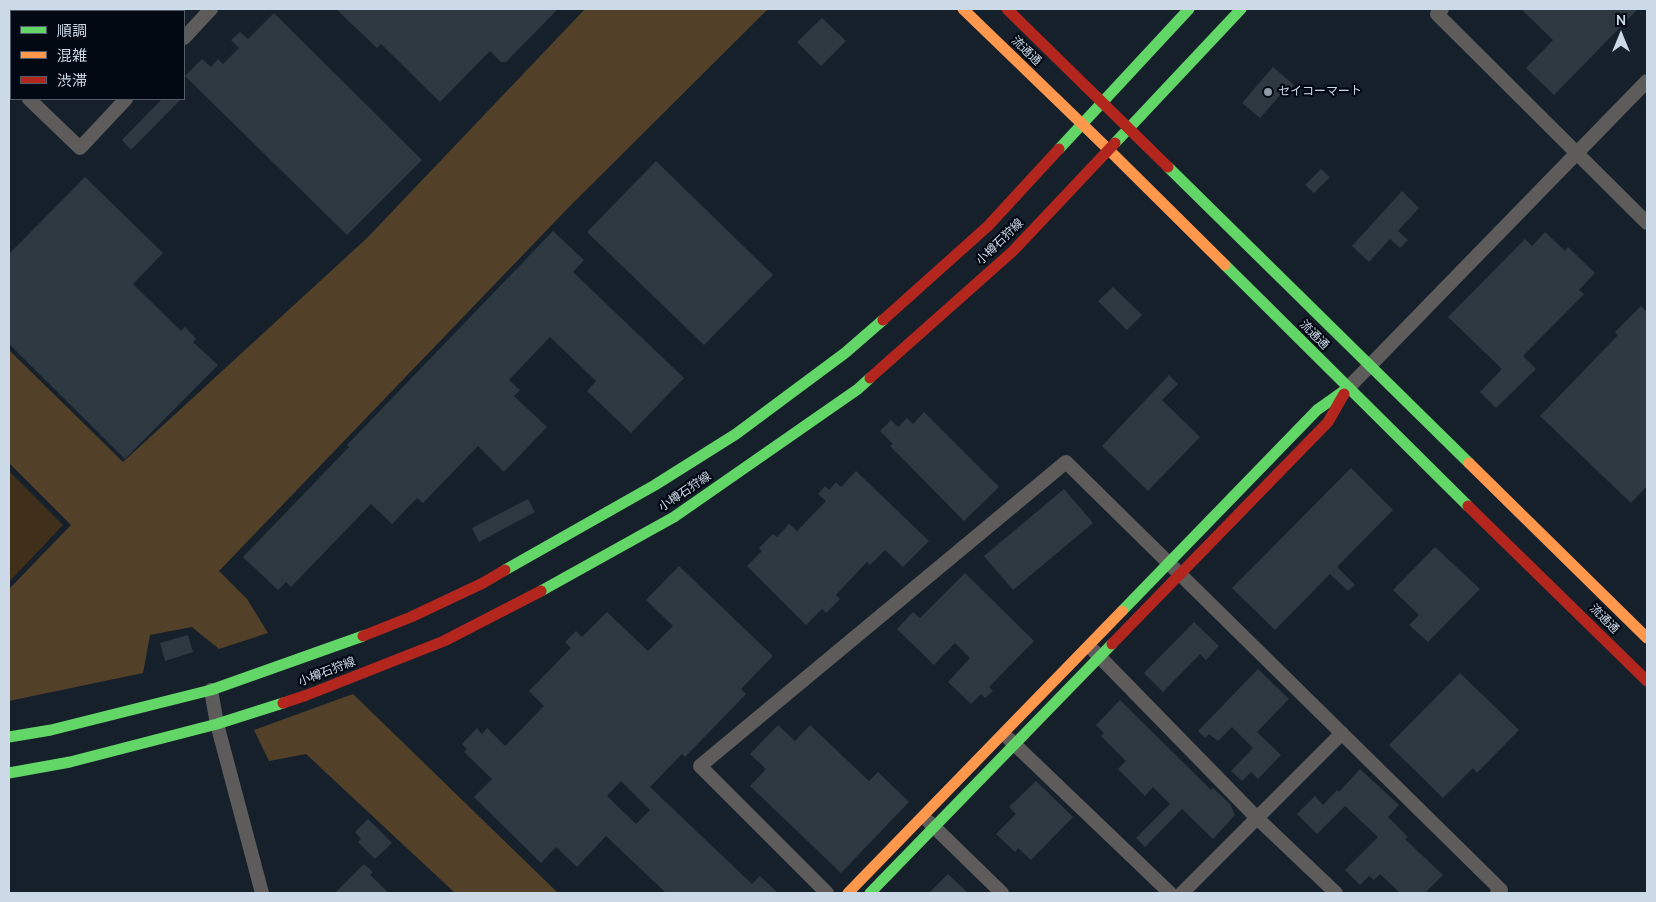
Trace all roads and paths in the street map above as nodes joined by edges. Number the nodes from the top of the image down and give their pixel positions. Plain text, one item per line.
1 (211, 9) edge
2 (963, 9) edge
3 (1007, 9) edge
4 (1188, 9) edge
5 (1241, 9) edge
6 (1442, 9) edge
7 (185, 37) edge
8 (1647, 81) edge
9 (30, 100) edge
10 (125, 100) edge
11 (1103, 102) junction
12 (1082, 125) junction
13 (1129, 129) junction
14 (1109, 150) junction
15 (1576, 154) junction
16 (1647, 223) edge
17 (1370, 365) junction
18 (1348, 388) junction
19 (1168, 563) junction
20 (1180, 574) junction
21 (1647, 638) edge
22 (1088, 646) junction
23 (1100, 656) junction
24 (1647, 681) edge
25 (211, 690) junction
26 (217, 724) junction
27 (1003, 733) junction
28 (1342, 734) junction
29 (9, 737) edge
30 (1015, 744) junction
31 (9, 773) edge
32 (922, 817) junction
33 (1257, 818) junction
34 (935, 827) junction
35 (262, 893) edge
36 (827, 893) edge
37 (848, 893) edge
38 (870, 893) edge
39 (1002, 893) edge
40 (1170, 893) edge
41 (1182, 893) edge
42 (1336, 893) edge
43 (1497, 893) edge

1 - 7 street
2 - 12 street, 流通通
3 - 11 street, 流通通
4 - 11 street, 小樽石狩線
5 - 13 street, 小樽石狩線
6 - 15 street
8 - 15 street
9 - 10 street
11 - 12 street, 小樽石狩線
11 - 13 street, 流通通
12 - 14 street, 流通通
12 - 25 street, 小樽石狩線
13 - 14 street, 小樽石狩線
13 - 17 street, 流通通
14 - 18 street, 流通通
14 - 26 street, 小樽石狩線
15 - 16 street
15 - 17 street
17 - 18 street
17 - 21 street, 流通通
18 - 19 street
18 - 20 street
18 - 24 street, 流通通
19 - 20 street
19 - 22 street
19 - 36 street
20 - 23 street
20 - 28 street
22 - 23 street
22 - 27 street
23 - 30 street
23 - 33 street
25 - 26 street
25 - 29 street, 小樽石狩線
26 - 31 street, 小樽石狩線
26 - 35 street
27 - 30 street
27 - 32 street
28 - 33 street
28 - 43 street
30 - 34 street
30 - 40 street
32 - 34 street
32 - 37 street
33 - 41 street
33 - 42 street
34 - 38 street
34 - 39 street

